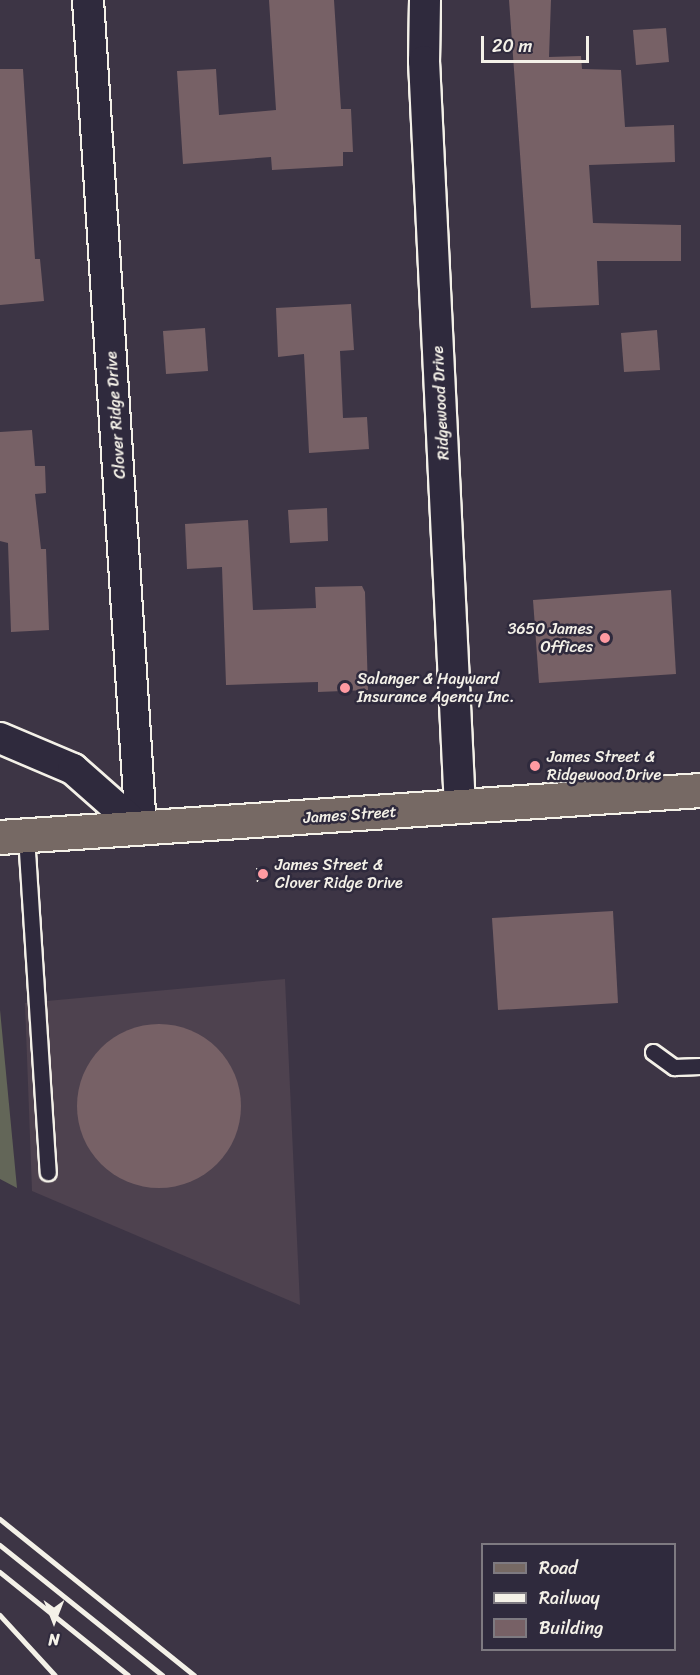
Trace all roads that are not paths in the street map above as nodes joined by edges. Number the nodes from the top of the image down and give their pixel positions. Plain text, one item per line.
1 (88, 0) edge
2 (425, 0) edge
3 (0, 738) edge
4 (700, 790) edge
5 (460, 807) junction
6 (141, 829) junction
7 (13, 837) edge
8 (653, 1052) dead end
9 (700, 1066) edge
10 (48, 1172) dead end

1 - 6 street, Clover Ridge Drive
2 - 5 street, Ridgewood Drive
3 - 6 street
4 - 5 main road, James Street
5 - 6 main road, James Street
6 - 7 main road, James Street
7 - 10 lane
8 - 9 lane

